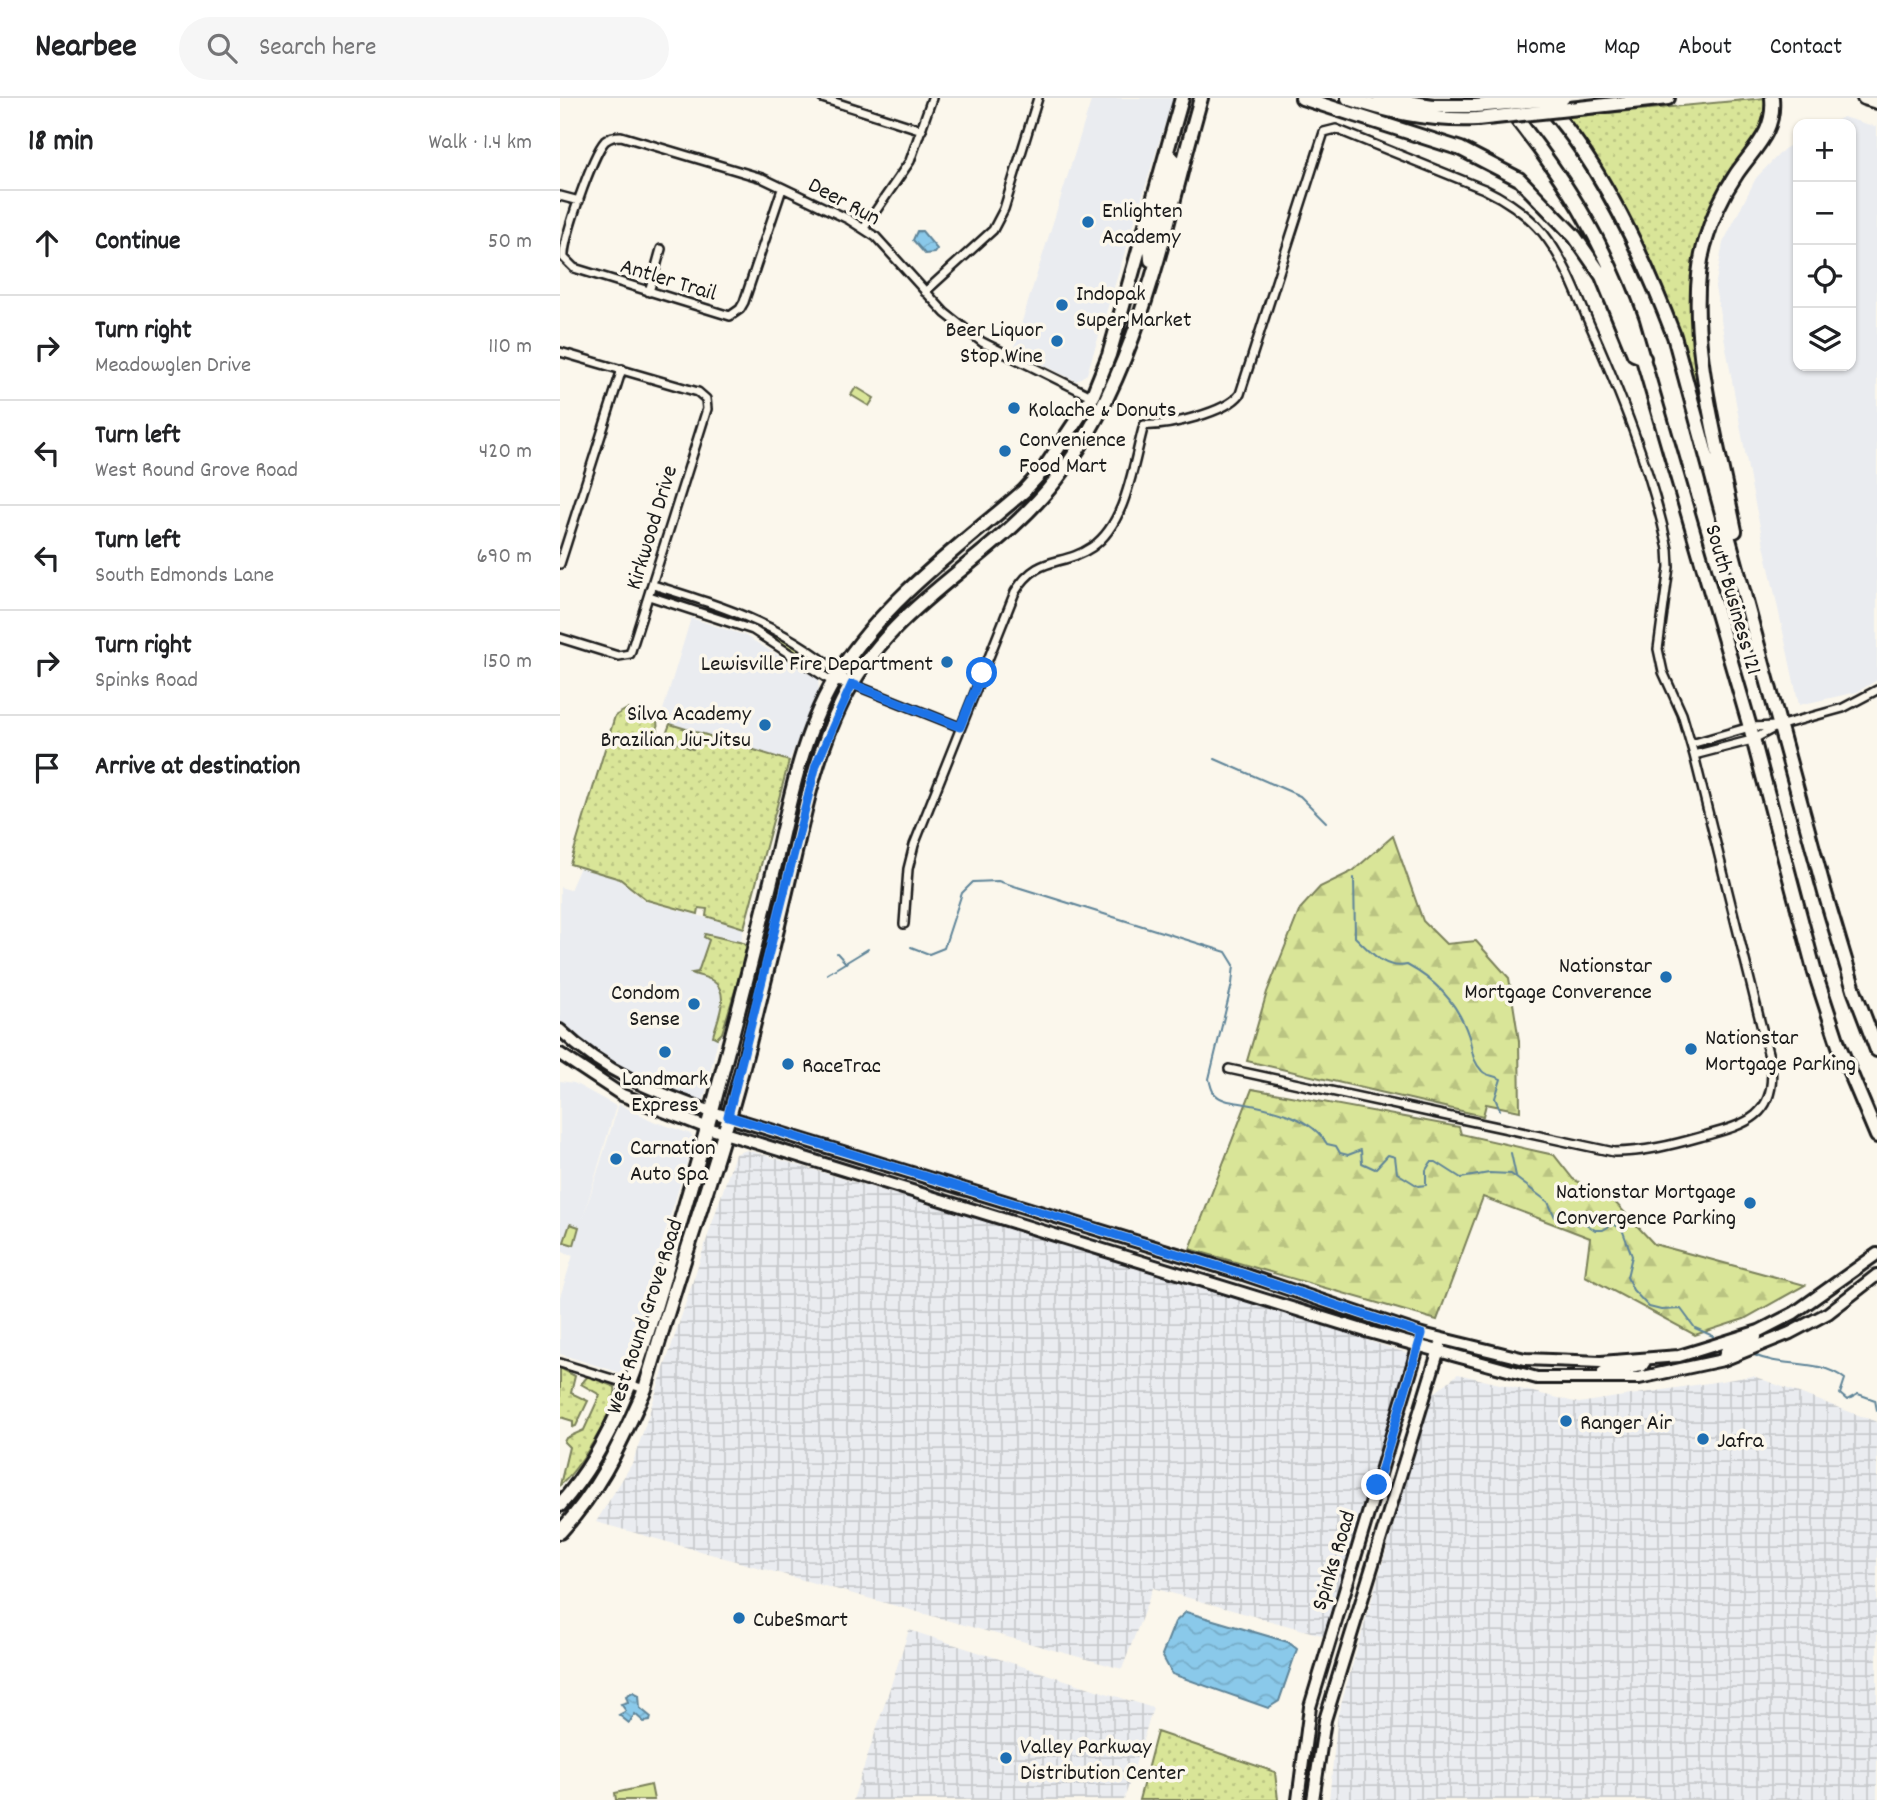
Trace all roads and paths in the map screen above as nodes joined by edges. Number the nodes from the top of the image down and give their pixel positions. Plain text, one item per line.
1 (822, 98) edge
2 (932, 98) edge
3 (1038, 98) edge
4 (1181, 98) edge
5 (1203, 98) edge
6 (1302, 98) edge
7 (1325, 98) edge
8 (1348, 98) edge
9 (1380, 98) edge
10 (1500, 98) edge
11 (1540, 98) edge
12 (1563, 98) edge
13 (1668, 98) edge
14 (1780, 98) edge
15 (1864, 98) edge
16 (1877, 102) edge
17 (1772, 104) edge
18 (1476, 112) junction
19 (1401, 129) junction
20 (922, 130) junction
21 (1167, 153) junction
22 (782, 190) junction
23 (560, 195) edge
24 (579, 201) junction
25 (864, 228) junction
26 (661, 249) dead end
27 (1152, 271) junction
28 (649, 292) junction
29 (925, 292) junction
30 (560, 352) edge
31 (1644, 358) junction
32 (622, 369) junction
33 (1092, 397) junction
34 (1106, 404) junction
35 (560, 564) edge
36 (653, 585) junction
37 (649, 596) junction
38 (1751, 624) junction
39 (560, 638) edge
40 (836, 677) junction
41 (852, 684) junction
42 (1877, 690) edge
43 (1778, 726) junction
44 (960, 727) junction
45 (1751, 733) junction
46 (1691, 744) junction
47 (1694, 755) junction
48 (904, 924) dead end
49 (560, 1030) edge
50 (1877, 1050) edge
51 (584, 1053) junction
52 (560, 1054) edge
53 (575, 1065) junction
54 (1229, 1069) dead end
55 (712, 1112) junction
56 (728, 1116) junction
57 (708, 1128) junction
58 (724, 1133) junction
59 (1877, 1136) edge
60 (1170, 1251) junction
61 (1877, 1254) edge
62 (1161, 1266) junction
63 (1877, 1276) edge
64 (1759, 1331) junction
65 (1422, 1334) junction
66 (1442, 1340) junction
67 (1419, 1347) junction
68 (1437, 1353) junction
69 (1646, 1360) junction
70 (1723, 1360) junction
71 (560, 1363) edge
72 (1597, 1379) junction
73 (638, 1387) junction
74 (560, 1505) edge
75 (560, 1532) edge
76 (1300, 1780) junction
77 (1314, 1780) junction
78 (1298, 1800) edge
79 (1313, 1800) edge

1 - 20 street
2 - 20 street
3 - 29 street
4 - 21 main road, West Round Grove Road
5 - 27 main road, West Round Grove Road
6 - 19 main road
7 - 19 main road
8 - 18 main road
9 - 18 main road
10 - 31 main road, South Business 121
11 - 38 main road, South Business 121
12 - 18 main road, bridge
13 - 18 main road, bridge
14 - 17 main road
15 - 16 main road
17 - 38 main road
19 - 31 main road
20 - 25 street
21 - 27 main road
21 - 33 main road, West Round Grove Road
22 - 24 street, Deer Run
22 - 25 street, Deer Run
22 - 28 street, Antler Trail
23 - 24 street
24 - 28 street, Antler Trail
25 - 29 street, Deer Run
26 - 28 street
27 - 34 main road, West Round Grove Road
29 - 33 street, Deer Run
30 - 32 street
31 - 45 main road, South Business 121
32 - 35 street
32 - 36 street, Kirkwood Drive
33 - 34 street, Deer Run
33 - 40 main road, West Round Grove Road
34 - 41 main road, West Round Grove Road
36 - 37 street, Kirkwood Drive
36 - 40 street
37 - 39 street, Kirkwood Drive
37 - 40 street
38 - 43 main road, South Business 121
40 - 41 street
40 - 55 main road, West Round Grove Road
41 - 44 street
41 - 56 main road, West Round Grove Road
42 - 43 street
43 - 45 street
43 - 45 street
43 - 50 main road, South Business 121
44 - 46 street
44 - 48 street
45 - 46 street
45 - 47 street
45 - 59 main road, South Business 121
46 - 47 street
47 - 54 street
49 - 51 main road
51 - 53 main road
51 - 55 main road
52 - 53 main road
53 - 57 main road
55 - 56 main road
55 - 57 main road, West Round Grove Road
56 - 58 main road, West Round Grove Road
56 - 60 main road
57 - 58 main road
57 - 73 main road, West Round Grove Road
58 - 62 main road
58 - 73 main road, West Round Grove Road
60 - 62 main road
60 - 65 main road
61 - 64 main road
62 - 67 main road
63 - 70 main road
64 - 69 main road
64 - 70 main road
65 - 66 main road
65 - 67 main road, Spinks Road
66 - 68 main road, Spinks Road
66 - 69 main road
67 - 68 main road
67 - 76 main road, Spinks Road
68 - 72 main road
68 - 77 main road, Spinks Road
69 - 72 main road
70 - 72 main road
71 - 73 street
73 - 74 main road, West Round Grove Road
73 - 75 main road, West Round Grove Road
76 - 77 main road
76 - 78 main road, Spinks Road
77 - 79 main road, Spinks Road

